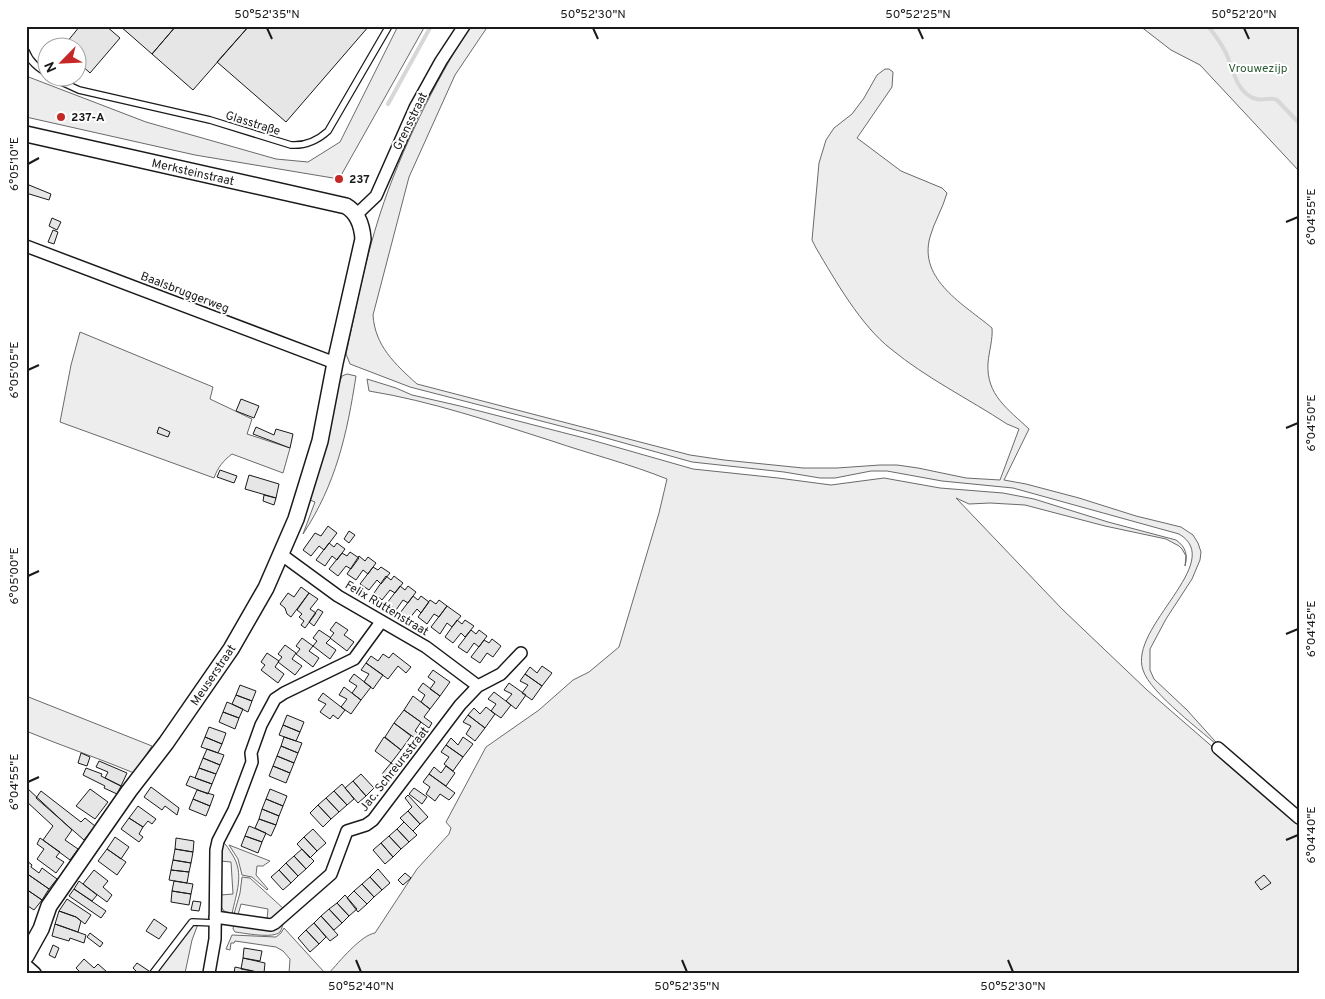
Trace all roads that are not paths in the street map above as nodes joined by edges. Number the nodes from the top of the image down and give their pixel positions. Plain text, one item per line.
1 (389, 26) edge
2 (464, 26) edge
3 (26, 50) edge
4 (38, 68) edge
5 (75, 88) edge
6 (26, 134) edge
7 (356, 215) junction
8 (26, 246) edge
9 (335, 363) junction
10 (282, 555) junction
11 (381, 622) junction
12 (521, 652) dead end
13 (478, 686) junction
14 (1218, 748) dead end
15 (1299, 818) edge
16 (215, 920) junction
17 (26, 956) edge
18 (26, 965) edge
19 (35, 973) edge
20 (153, 973) edge
21 (209, 973) edge

1 - 5 lane, Glasstraße
2 - 7 street, Grensstraat
3 - 4 lane
6 - 7 street, Merksteinstraat
7 - 9 street
8 - 9 street, Baalsbruggerweg
9 - 10 street, Meuserstraat
10 - 11 street, Felix Ruttenstraat
10 - 17 street, Meuserstraat
11 - 13 street, Felix Ruttenstraat
11 - 16 street
12 - 13 street, Jac. Schreursstraat
13 - 16 street, Jac. Schreursstraat
14 - 15 street
16 - 20 lane
16 - 21 street
18 - 19 street

